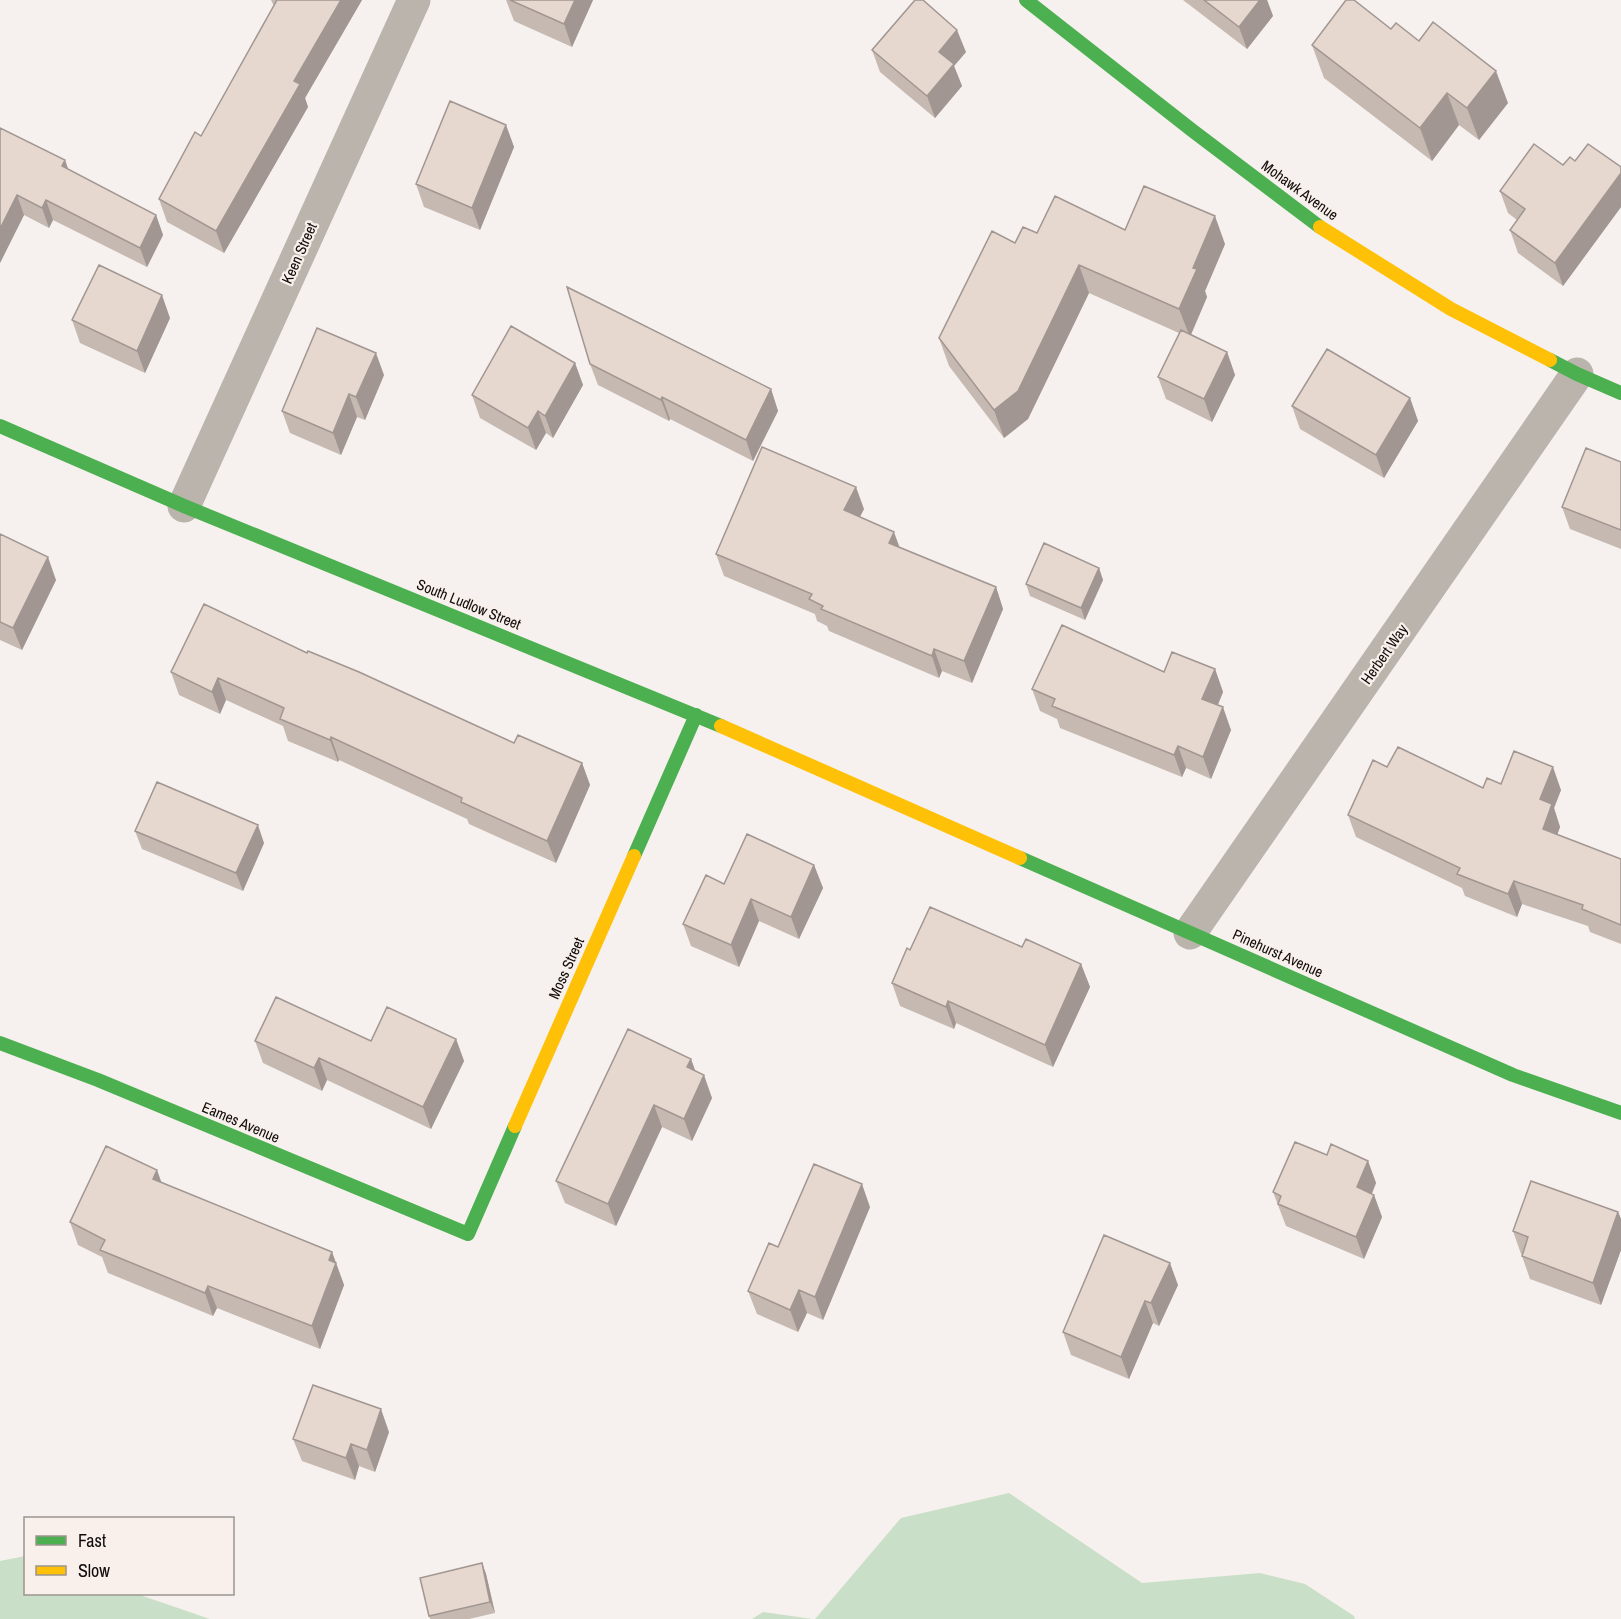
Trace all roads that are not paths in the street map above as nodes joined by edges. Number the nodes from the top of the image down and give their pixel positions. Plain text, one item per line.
1 (414, 0) edge
2 (1026, 0) edge
3 (1577, 374) junction
4 (1621, 393) edge
5 (0, 426) edge
6 (184, 506) junction
7 (696, 715) junction
8 (925, 815) joint
9 (1190, 933) junction
10 (0, 1043) edge
11 (1621, 1113) edge
12 (468, 1234) joint

1 - 6 street, Keen Street
2 - 3 street, Mohawk Avenue
3 - 4 street, Mohawk Avenue
3 - 9 street, Herbert Way
5 - 6 street, South Ludlow Street
6 - 7 street, South Ludlow Street
7 - 8 street, South Ludlow Street
7 - 12 street, Moss Street
8 - 9 street, Pinehurst Avenue
9 - 11 street, Pinehurst Avenue
10 - 12 street, Eames Avenue

